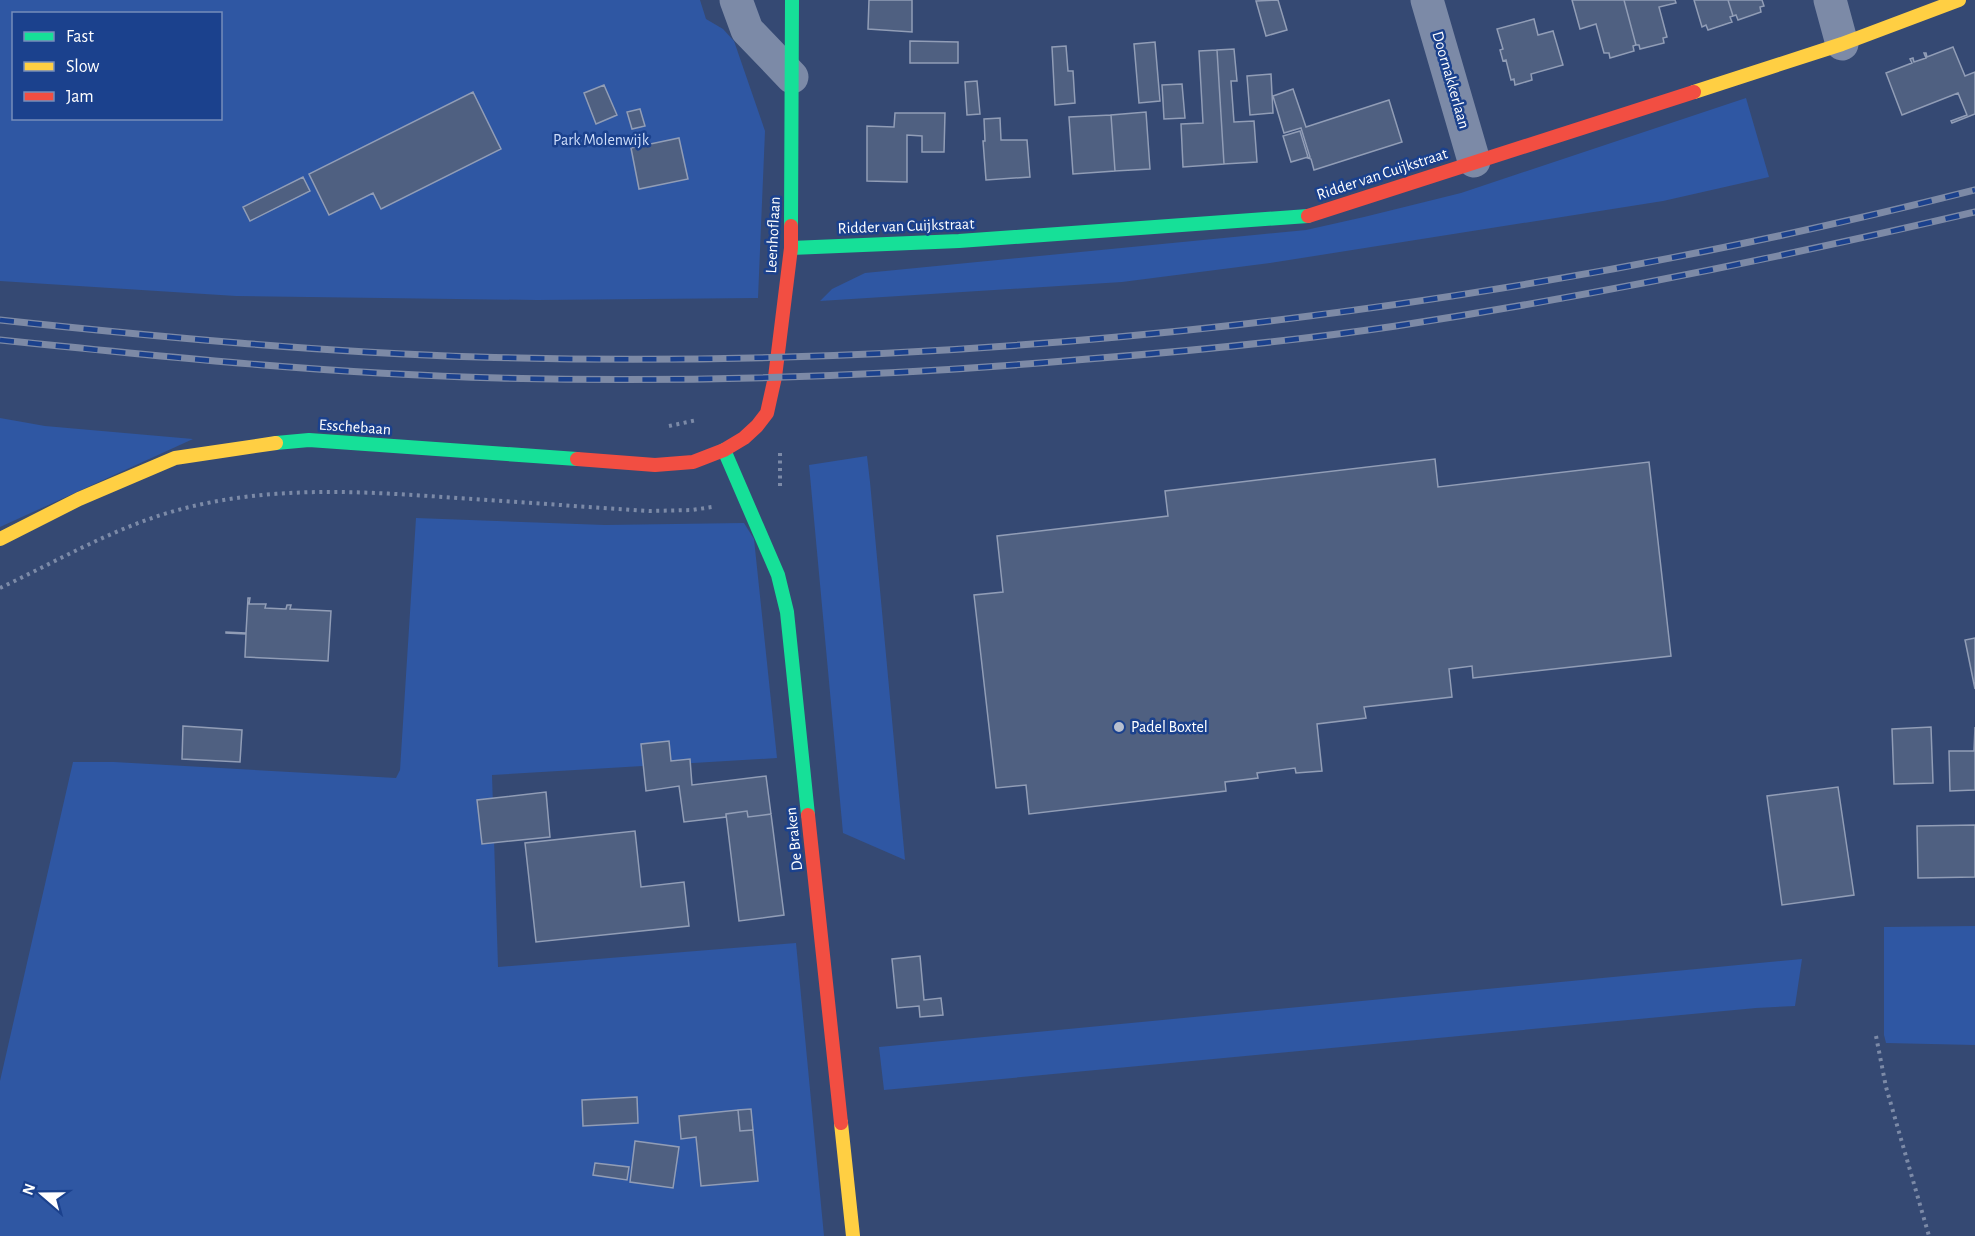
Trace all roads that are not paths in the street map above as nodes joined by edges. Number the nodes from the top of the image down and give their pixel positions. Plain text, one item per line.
1 (736, 0) edge
2 (792, 0) edge
3 (1427, 0) edge
4 (1830, 0) edge
5 (1959, 0) edge
6 (1842, 44) junction
7 (792, 77) junction
8 (1474, 161) junction
9 (791, 248) junction
10 (724, 450) junction
11 (0, 539) edge
12 (853, 1236) edge

1 - 7 street
2 - 7 street, Leenhoflaan
3 - 8 street, Doornakkerlaan
4 - 6 street
5 - 6 street, Ridder van Cuijkstraat
6 - 8 street, Ridder van Cuijkstraat
7 - 9 street, Leenhoflaan
8 - 9 street, Ridder van Cuijkstraat
9 - 10 street, Leenhoflaan
10 - 11 street, Esschebaan
10 - 12 street, De Braken

